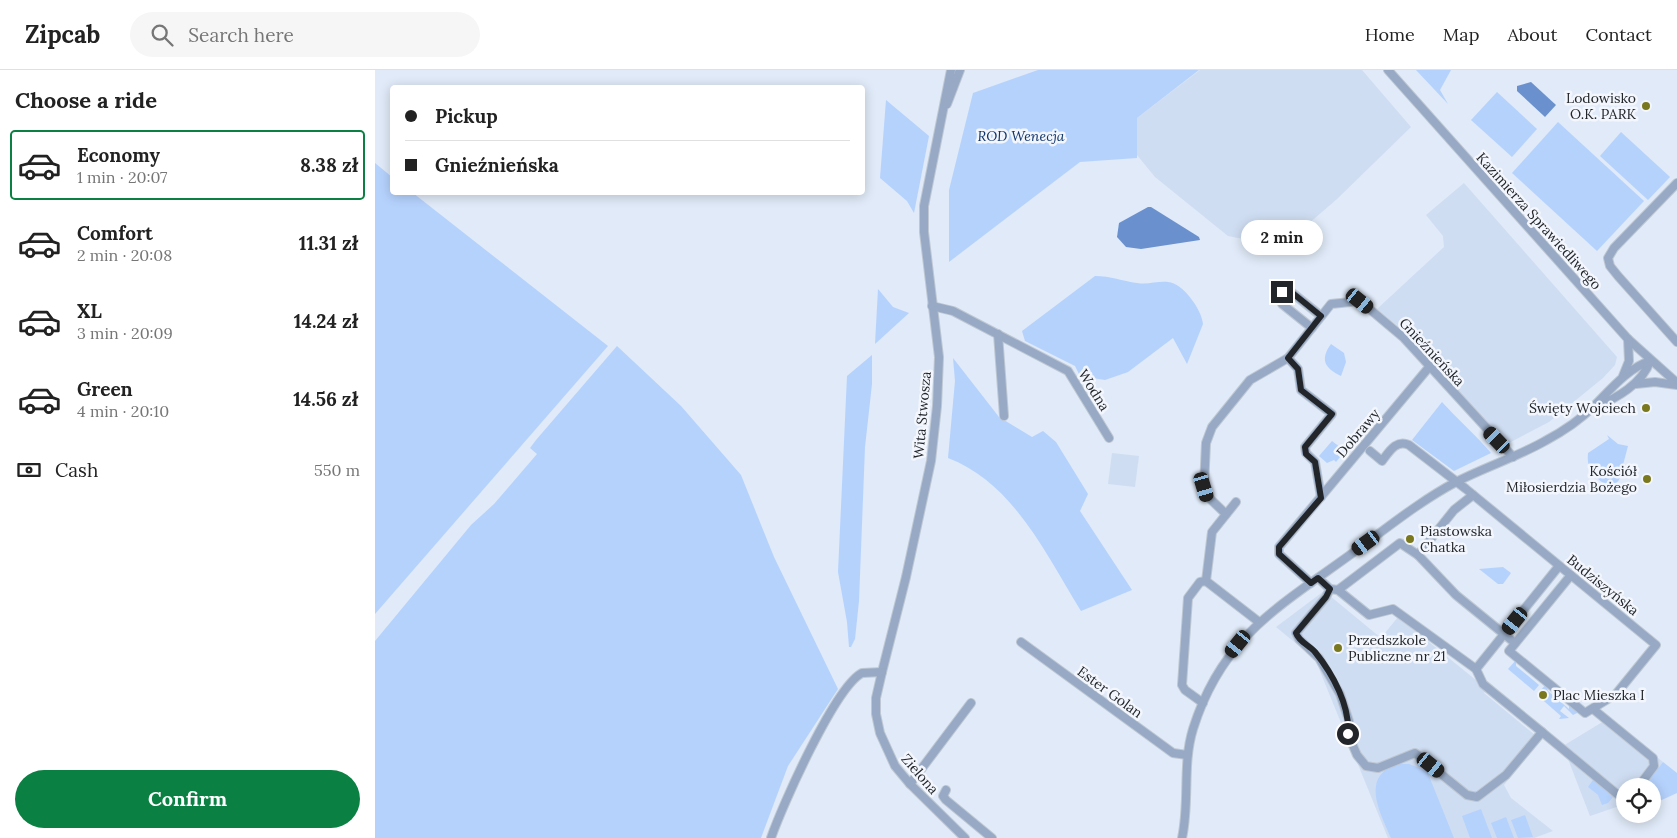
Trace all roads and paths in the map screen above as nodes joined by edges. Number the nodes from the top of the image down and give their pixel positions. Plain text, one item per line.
1 (951, 70) edge
2 (960, 70) edge
3 (1390, 71) edge
4 (943, 115) junction
5 (1677, 183) edge
6 (932, 306) junction
7 (1321, 316) junction
8 (1311, 328) junction
9 (998, 334) junction
10 (1628, 339) junction
11 (1677, 342) edge
12 (1288, 358) junction
13 (1650, 361) junction
14 (1430, 366) junction
15 (1621, 380) junction
16 (1677, 384) edge
17 (1632, 386) junction
18 (1594, 407) junction
19 (1003, 416) dead end
20 (1109, 438) dead end
21 (1371, 451) dead end
22 (1513, 456) junction
23 (1457, 482) junction
24 (1473, 495) junction
25 (1321, 498) junction
26 (1236, 502) dead end
27 (1226, 514) junction
28 (1417, 555) junction
29 (1559, 566) junction
30 (1571, 576) junction
31 (1207, 580) junction
32 (1314, 581) junction
33 (1334, 589) junction
34 (1259, 622) junction
35 (1504, 634) junction
36 (1021, 642) dead end
37 (1515, 643) junction
38 (1476, 669) junction
39 (882, 672) junction
40 (971, 703) dead end
41 (1203, 703) junction
42 (1593, 709) junction
43 (876, 714) joint
44 (1542, 732) junction
45 (1187, 756) junction
46 (1645, 778) edge
47 (910, 784) junction
48 (946, 790) dead end
49 (1616, 793) edge
50 (771, 838) edge
51 (965, 838) edge
52 (992, 838) edge
53 (1181, 838) edge

1 - 4 street, Wita Stwosza
2 - 4 street, Wita Stwosza
3 - 10 street, Kazimierza Sprawiedliwego
4 - 6 street, Wita Stwosza
5 - 11 street
6 - 9 street, Wodna
6 - 39 street, Wita Stwosza
7 - 8 street, Gnieźnieńska
7 - 8 street
7 - 14 street, Gnieźnieńska
8 - 12 street, Gnieźnieńska
9 - 19 street
9 - 20 street, Wodna
10 - 13 street, Kazimierza Sprawiedliwego
10 - 15 street
12 - 25 street
12 - 27 street, Gnieźnieńska
13 - 15 street
13 - 16 street, Kazimierza Sprawiedliwego
13 - 17 street
14 - 22 street, Gnieźnieńska
14 - 25 street, Dobrawy
15 - 18 street
16 - 17 street
17 - 18 street
18 - 22 street
21 - 23 street, Budziszyńska
22 - 23 street
23 - 24 street, Budziszyńska
23 - 32 street
24 - 28 street
24 - 29 street, Budziszyńska
25 - 32 street, Dobrawy
26 - 27 street
27 - 31 street
28 - 33 street
28 - 35 street
29 - 30 street, Budziszyńska
29 - 35 street
30 - 37 street
30 - 42 street, Budziszyńska
31 - 34 street
31 - 41 street
32 - 33 street, Dobrawy
32 - 34 street
33 - 38 street, Dobrawy
33 - 44 street
34 - 41 street
35 - 37 street
35 - 38 street
36 - 45 street, Ester Golan
37 - 42 street, Budziszyńska
38 - 44 street
39 - 43 street, Wita Stwosza
39 - 50 street
40 - 47 street
41 - 45 street
42 - 46 street
43 - 47 street, Zielona
44 - 49 street
45 - 53 street
47 - 51 street, Zielona
48 - 52 street

